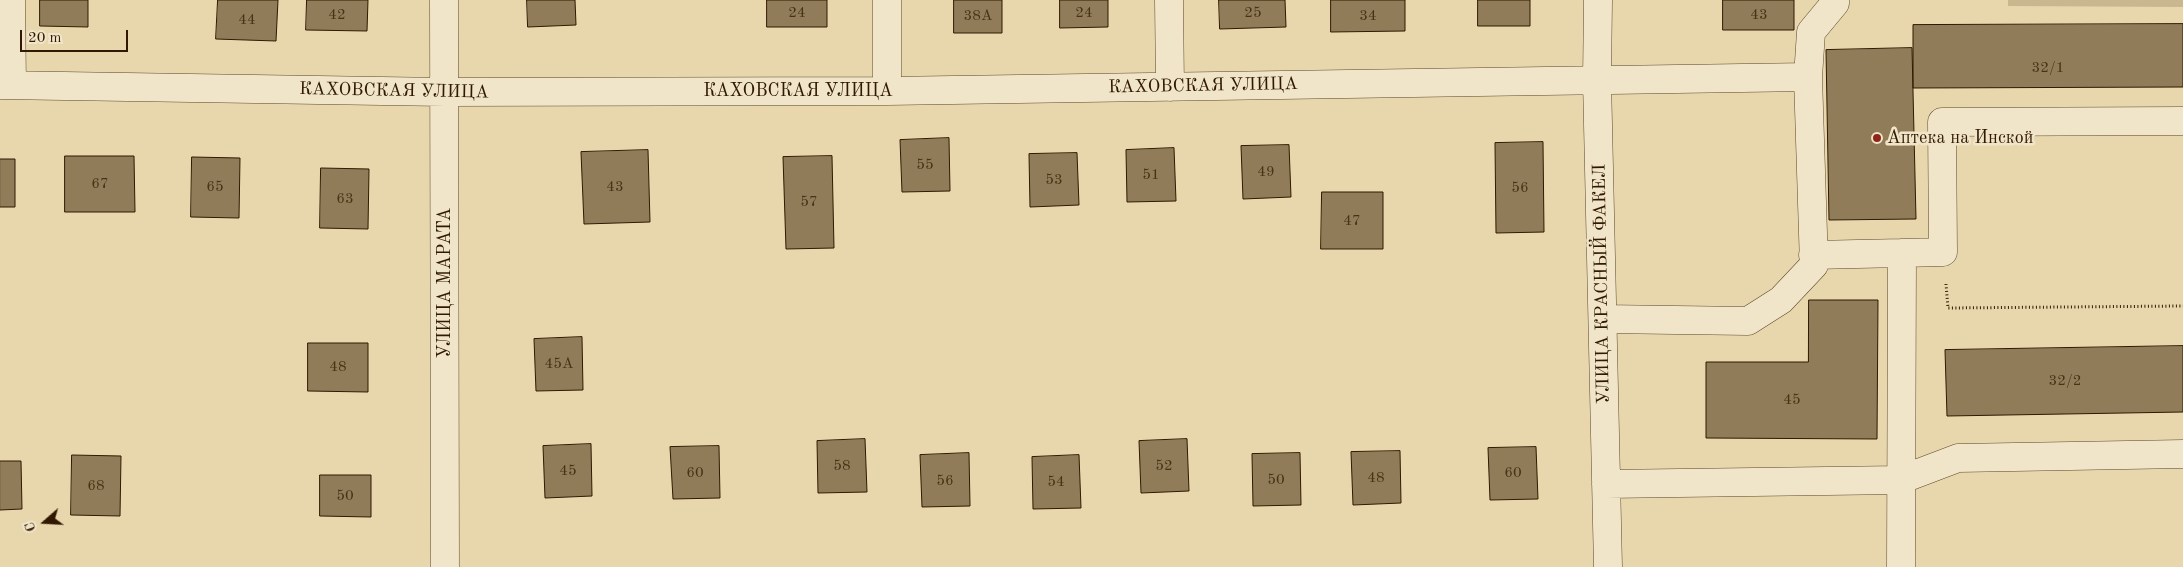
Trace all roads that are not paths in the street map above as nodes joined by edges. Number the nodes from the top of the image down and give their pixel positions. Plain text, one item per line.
1 (11, 0) edge
2 (444, 0) edge
3 (887, 0) edge
4 (1169, 0) edge
5 (1598, 0) edge
6 (1835, 0) edge
7 (1808, 77) junction
8 (1597, 80) junction
9 (6, 85) edge
10 (1170, 87) junction
11 (887, 91) junction
12 (445, 92) junction
13 (2183, 122) edge
14 (1902, 253) junction
15 (1813, 255) junction
16 (1603, 320) junction
17 (2183, 454) edge
18 (1900, 480) junction
19 (1606, 484) junction
20 (445, 567) edge
21 (1608, 567) edge
22 (1901, 567) edge

1 - 9 street
2 - 12 street, УЛИЦА МАРАТА
3 - 11 street
4 - 10 street
5 - 8 street, УЛИЦА КРАСНЫЙ ФАКЕЛ
6 - 7 street
7 - 8 street, КАХОВСКАЯ УЛИЦА
7 - 15 street
8 - 10 street, КАХОВСКАЯ УЛИЦА
8 - 16 street, УЛИЦА КРАСНЫЙ ФАКЕЛ
9 - 12 street, КАХОВСКАЯ УЛИЦА
10 - 11 street, КАХОВСКАЯ УЛИЦА
11 - 12 street, КАХОВСКАЯ УЛИЦА
12 - 20 street, УЛИЦА МАРАТА
13 - 14 street
14 - 15 street
14 - 18 street
15 - 16 street
16 - 19 street, УЛИЦА КРАСНЫЙ ФАКЕЛ
17 - 18 street
18 - 19 street
18 - 22 street
19 - 21 street, УЛИЦА КРАСНЫЙ ФАКЕЛ

